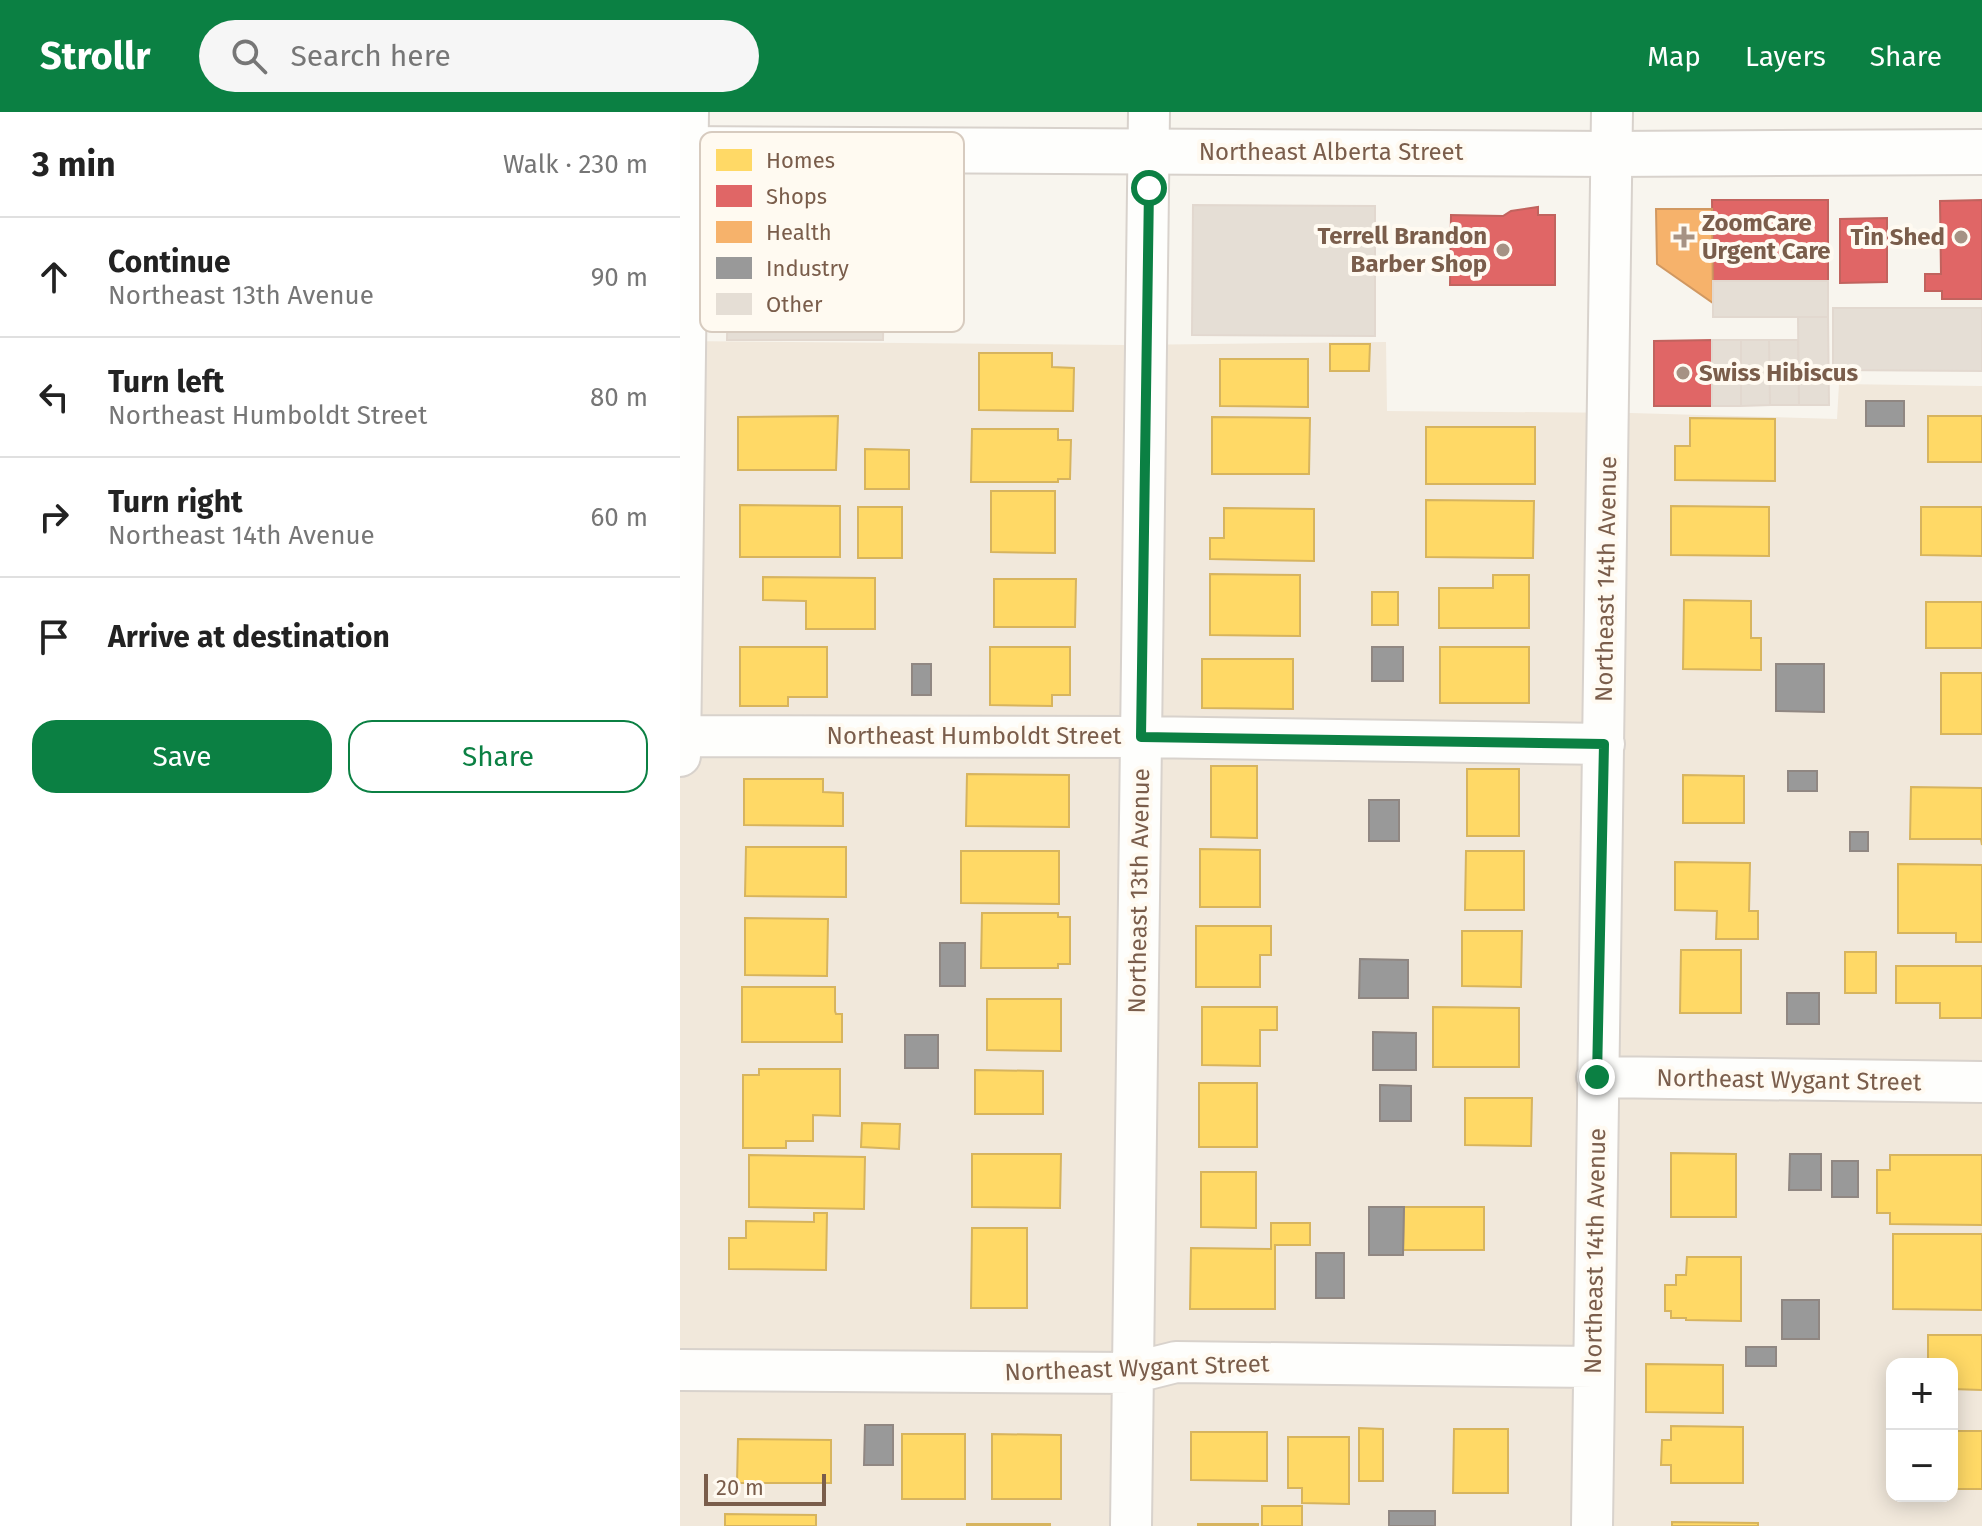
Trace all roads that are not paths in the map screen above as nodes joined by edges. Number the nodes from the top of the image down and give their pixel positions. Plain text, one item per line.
1 (1149, 132) edge
2 (1611, 133) edge
3 (964, 134) edge
4 (685, 136) edge
5 (1982, 152) edge
6 (680, 736) edge
7 (1141, 737) junction
8 (1604, 744) junction
9 (680, 756) edge
10 (1597, 1077) junction
11 (1982, 1082) edge
12 (1594, 1367) junction
13 (680, 1370) edge
14 (1132, 1373) junction
15 (1131, 1526) edge
16 (1592, 1526) edge

1 - 2 street, Northeast Alberta Street
1 - 3 street, Northeast Alberta Street
1 - 7 street, Northeast 13th Avenue
2 - 5 street, Northeast Alberta Street
2 - 8 street, Northeast 14th Avenue
4 - 6 street
6 - 7 street, Northeast Humboldt Street
6 - 9 street
7 - 8 street, Northeast Humboldt Street
7 - 14 street, Northeast 13th Avenue
8 - 10 street, Northeast 14th Avenue
10 - 11 street, Northeast Wygant Street
10 - 12 street, Northeast 14th Avenue
12 - 14 street, Northeast Wygant Street
12 - 16 street, Northeast 14th Avenue
13 - 14 street, Northeast Wygant Street
14 - 15 street, Northeast 13th Avenue

